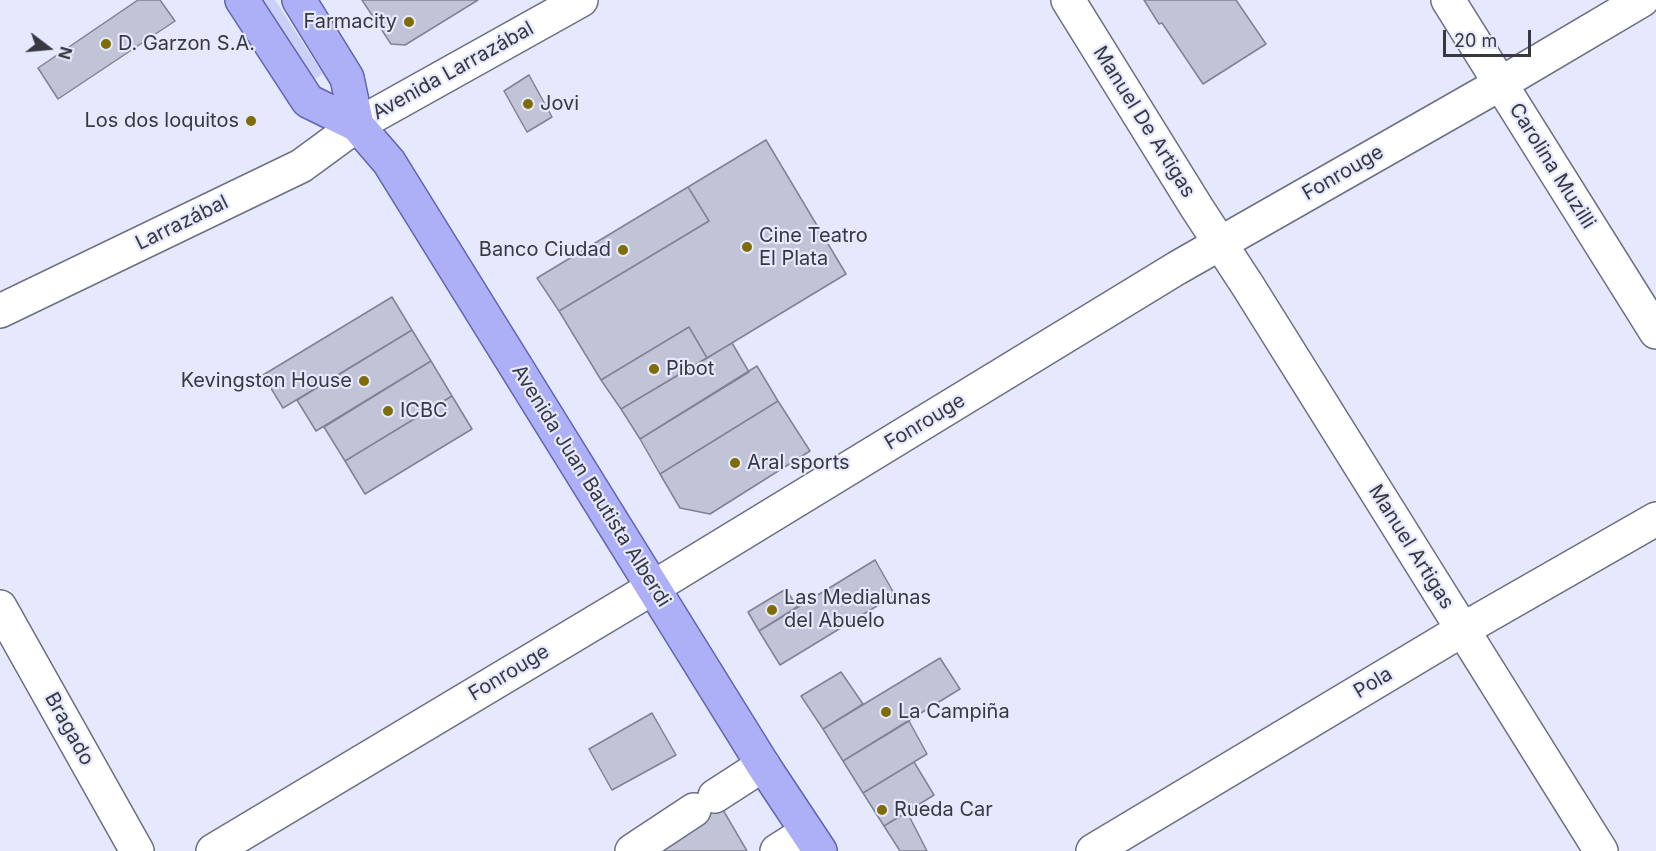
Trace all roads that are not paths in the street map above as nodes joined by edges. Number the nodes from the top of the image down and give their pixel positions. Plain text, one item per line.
1 (242, 0) edge
2 (299, 0) edge
3 (580, 0) edge
4 (1068, 0) edge
5 (1448, 0) edge
6 (1642, 0) edge
7 (1500, 84) junction
8 (357, 125) junction
9 (1220, 243) junction
10 (0, 310) edge
11 (1656, 332) edge
12 (1656, 519) edge
13 (654, 586) junction
14 (0, 607) edge
15 (1462, 630) junction
16 (764, 765) junction
17 (814, 842) edge
18 (651, 843) edge
19 (137, 851) edge
20 (213, 851) edge
21 (777, 851) edge
22 (1093, 851) edge
23 (1601, 851) edge

1 - 8 main road, Avenida Juan Bautista Alberdi
2 - 8 main road, Avenida Juan Bautista Alberdi
3 - 8 street, Avenida Larrazábal
4 - 9 street, Manuel De Artigas
5 - 7 street, Carolina Muzilli
6 - 7 street, Fonrouge
7 - 9 street, Fonrouge
7 - 11 street, Carolina Muzilli
8 - 10 street, Larrazábal
8 - 13 main road, Avenida Juan Bautista Alberdi
9 - 13 street, Fonrouge
9 - 15 street, Manuel Artigas
12 - 15 street, Pola
13 - 16 main road, Avenida Juan Bautista Alberdi
13 - 20 street, Fonrouge
14 - 19 street, Bragado
15 - 22 street, Pola
15 - 23 street, Manuel Artigas
16 - 17 main road, Avenida Juan Bautista Alberdi
16 - 18 street
17 - 21 street

